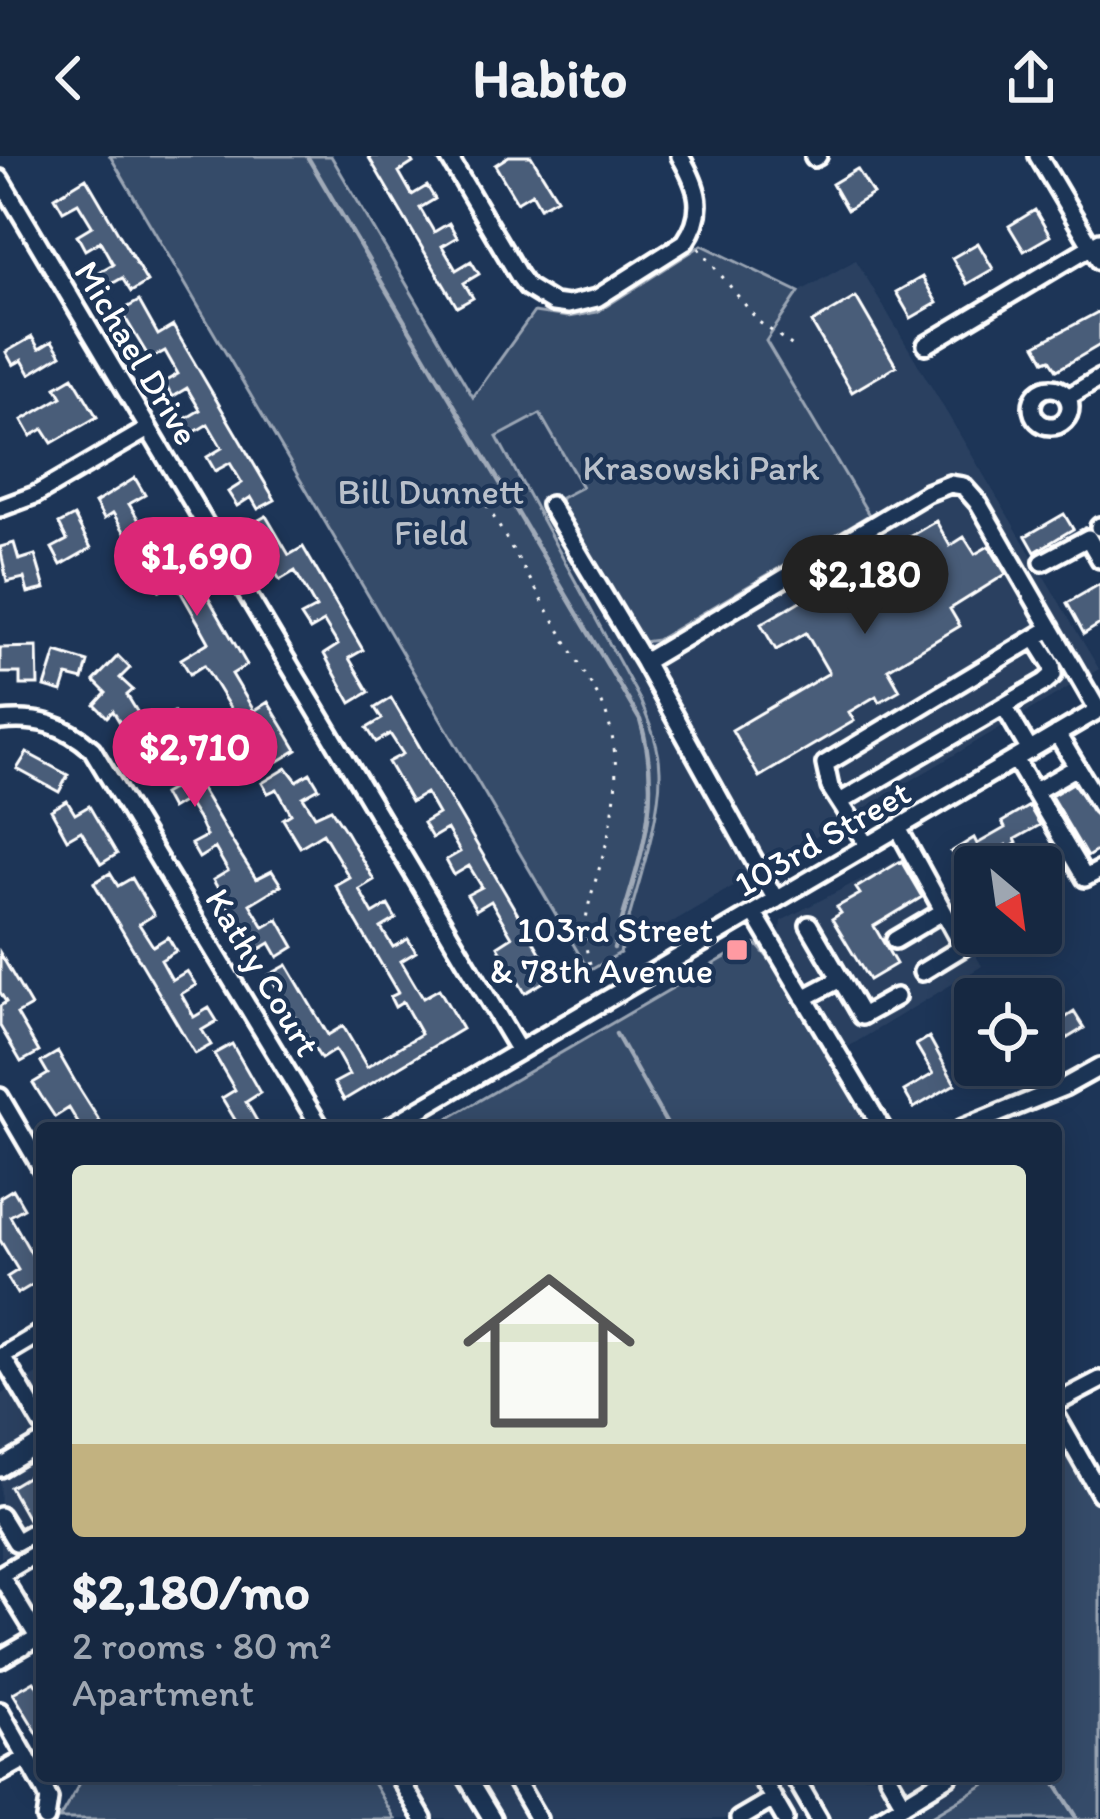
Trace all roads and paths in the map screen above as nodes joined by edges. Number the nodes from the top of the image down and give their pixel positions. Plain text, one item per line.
1 (448, 156) edge
2 (680, 156) edge
3 (1039, 156) edge
4 (0, 179) edge
5 (688, 237) junction
6 (1097, 250) edge
7 (926, 345) dead end
8 (797, 349) dead end
9 (1100, 378) edge
10 (1068, 397) dead end
11 (148, 429) junction
12 (475, 485) dead end
13 (550, 505) dead end
14 (0, 508) edge
15 (1100, 559) edge
16 (1043, 562) dead end
17 (1051, 628) junction
18 (1036, 638) junction
19 (644, 662) junction
20 (1004, 706) junction
21 (1099, 710) edge
22 (0, 722) edge
23 (1058, 734) junction
24 (1022, 755) junction
25 (1077, 767) junction
26 (1034, 792) junction
27 (840, 802) junction
28 (1100, 805) edge
29 (898, 828) junction
30 (868, 846) junction
31 (1100, 870) edge
32 (776, 900) junction
33 (942, 912) junction
34 (754, 913) junction
35 (809, 925) dead end
36 (895, 940) dead end
37 (593, 972) dead end
38 (922, 972) dead end
39 (840, 979) junction
40 (896, 997) dead end
41 (804, 998) junction
42 (519, 1051) junction
43 (1100, 1067) edge
44 (0, 1097) edge
45 (317, 1122) edge
46 (398, 1122) edge
47 (877, 1122) edge
48 (978, 1122) edge
49 (36, 1159) edge
50 (36, 1336) edge
51 (1, 1356) edge
52 (1100, 1380) edge
53 (1062, 1400) edge
54 (36, 1401) edge
55 (1062, 1426) edge
56 (36, 1447) edge
57 (0, 1468) edge
58 (1100, 1493) edge
59 (0, 1516) edge
60 (36, 1530) edge
61 (36, 1554) edge
62 (0, 1575) edge
63 (36, 1630) edge
64 (36, 1638) edge
65 (0, 1659) edge
66 (0, 1711) edge
67 (27, 1758) junction
68 (0, 1773) edge
69 (36, 1775) edge
70 (40, 1782) edge
71 (401, 1782) edge
72 (470, 1782) edge
73 (516, 1782) edge
74 (764, 1782) edge
75 (797, 1782) edge
76 (891, 1782) edge
77 (939, 1782) edge
78 (773, 1798) junction
79 (904, 1804) junction
80 (742, 1818) edge
81 (46, 1819) edge
82 (423, 1819) edge
83 (492, 1819) edge
84 (538, 1819) edge
85 (785, 1819) edge
86 (819, 1819) edge
87 (879, 1819) edge

1 - 5 street
2 - 5 street
3 - 6 street
4 - 11 street, Michael Drive
5 - 8 path
6 - 7 street
9 - 10 street
11 - 14 street
11 - 42 street, Michael Drive
12 - 37 path
13 - 19 street
15 - 16 street
17 - 18 street
17 - 19 street
17 - 21 street
18 - 20 street
18 - 27 street
19 - 32 street
20 - 24 street
20 - 27 street
21 - 23 street, 103rd Street
22 - 45 street, Kathy Court
23 - 24 street, 103rd Street
23 - 25 street
24 - 26 street
24 - 29 street, 103rd Street
25 - 26 street
25 - 28 street
26 - 31 street
27 - 30 street
29 - 30 street, 103rd Street
29 - 33 street
30 - 32 street, 103rd Street
32 - 34 street, 103rd Street
33 - 36 street
33 - 38 street
34 - 41 street
34 - 42 street, 103rd Street
35 - 39 street
39 - 40 street
39 - 41 street
41 - 47 street
42 - 46 street, 103rd Street
43 - 48 street
44 - 49 street
50 - 51 street
51 - 54 street
52 - 53 street
55 - 58 street
56 - 57 street
59 - 60 street
61 - 62 street
62 - 63 street
64 - 65 street
66 - 67 street
67 - 68 street
67 - 69 street
70 - 81 street
71 - 82 street
72 - 83 street
73 - 84 street
74 - 78 street
75 - 86 street
76 - 79 street
77 - 79 street
78 - 80 street
78 - 85 street
79 - 87 street

